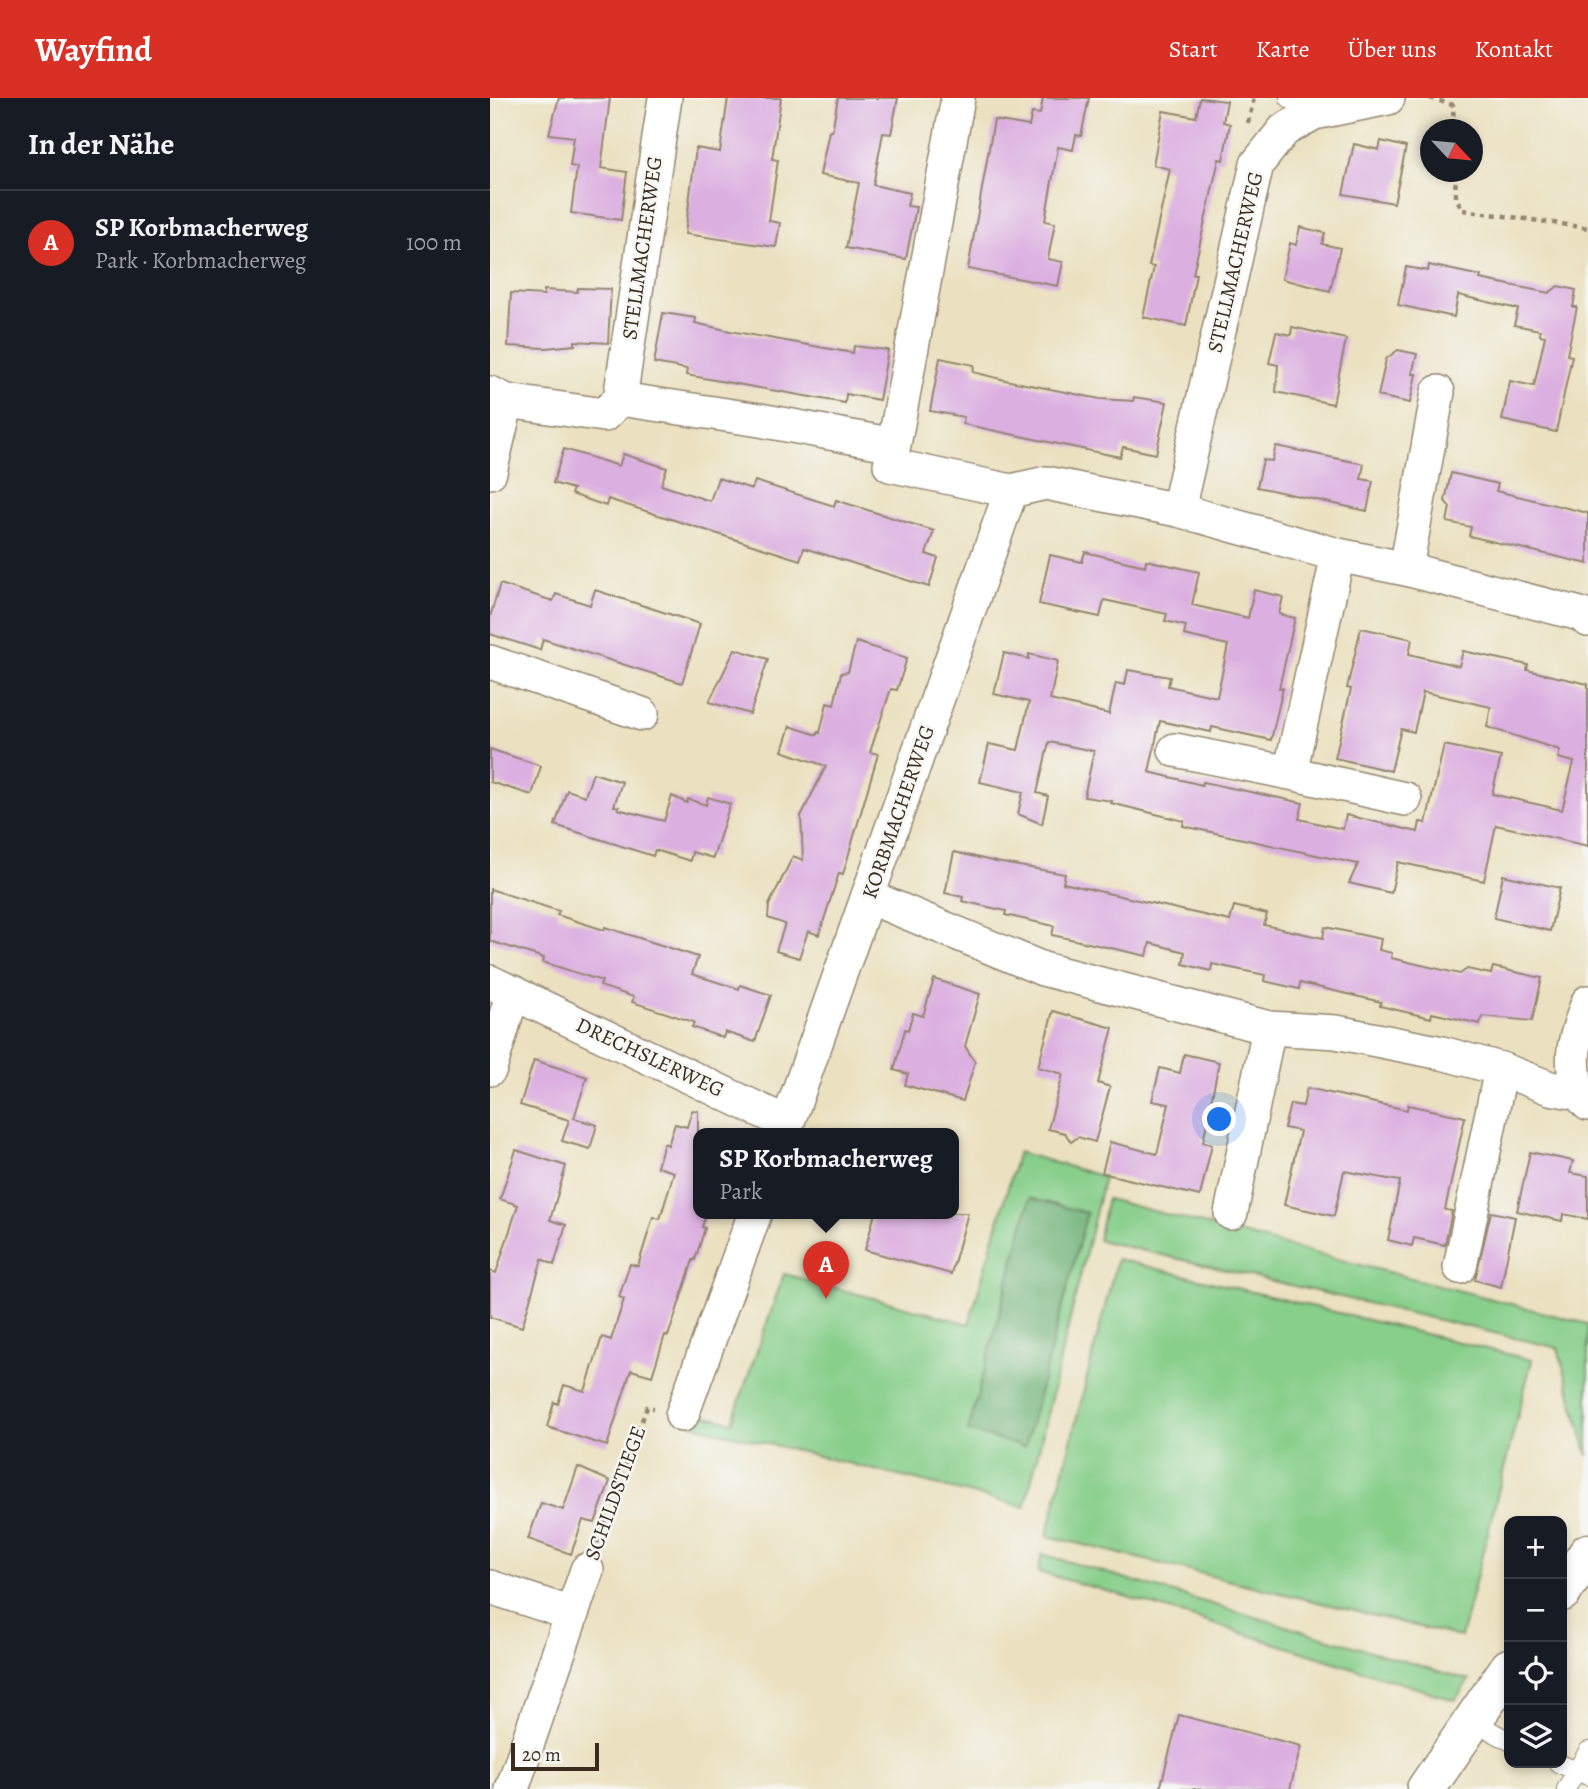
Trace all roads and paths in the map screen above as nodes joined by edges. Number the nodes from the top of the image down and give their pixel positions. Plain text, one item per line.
1 (665, 98) edge
2 (958, 98) edge
3 (1388, 98) edge
4 (1430, 98) edge
5 (1302, 105) edge
6 (1454, 119) edge
7 (1455, 182) edge
8 (1588, 228) edge
9 (1438, 392) dead end
10 (499, 397) edge
11 (620, 399) junction
12 (894, 445) junction
13 (490, 472) edge
14 (1011, 491) junction
15 (1178, 510) junction
16 (1338, 555) junction
17 (1406, 569) junction
18 (1588, 620) edge
19 (490, 662) edge
20 (642, 714) dead end
21 (1175, 750) dead end
22 (1290, 773) junction
23 (1405, 799) dead end
24 (869, 897) junction
25 (501, 987) edge
26 (1588, 1002) edge
27 (1269, 1028) junction
28 (490, 1069) edge
29 (1501, 1069) junction
30 (1583, 1099) edge
31 (785, 1128) edge
32 (1231, 1213) dead end
33 (753, 1219) edge
34 (1460, 1267) dead end
35 (682, 1415) joint
36 (1588, 1553) edge
37 (587, 1570) joint
38 (1567, 1584) edge
39 (490, 1587) edge
40 (572, 1614) junction
41 (1504, 1675) edge
42 (1473, 1721) junction
43 (1504, 1738) edge
44 (1588, 1751) edge
45 (1582, 1774) edge
46 (512, 1789) edge
47 (1426, 1789) edge
48 (1566, 1789) edge

1 - 11 street, STELLMACHERWEG
2 - 12 street
3 - 5 street, STELLMACHERWEG
4 - 6 path
5 - 15 street, STELLMACHERWEG
7 - 8 path
9 - 17 street
10 - 11 street
10 - 13 street
11 - 12 street
12 - 14 street
14 - 15 street
14 - 24 street, KORBMACHERWEG
15 - 16 street
16 - 17 street
16 - 22 street
17 - 18 street
19 - 20 street
21 - 22 street
22 - 23 street
24 - 27 street
24 - 31 street, KORBMACHERWEG
25 - 28 street, DRECHSLERWEG
25 - 31 street, DRECHSLERWEG
26 - 30 street
27 - 29 street
27 - 32 street
29 - 30 street
29 - 34 street
33 - 35 street
35 - 37 path, SCHILDSTIEGE
36 - 38 main road
37 - 40 street, SCHILDSTIEGE
39 - 40 street
40 - 46 street, SCHILDSTIEGE
41 - 42 main road
42 - 43 lane
42 - 47 main road
44 - 45 lane
45 - 48 lane

